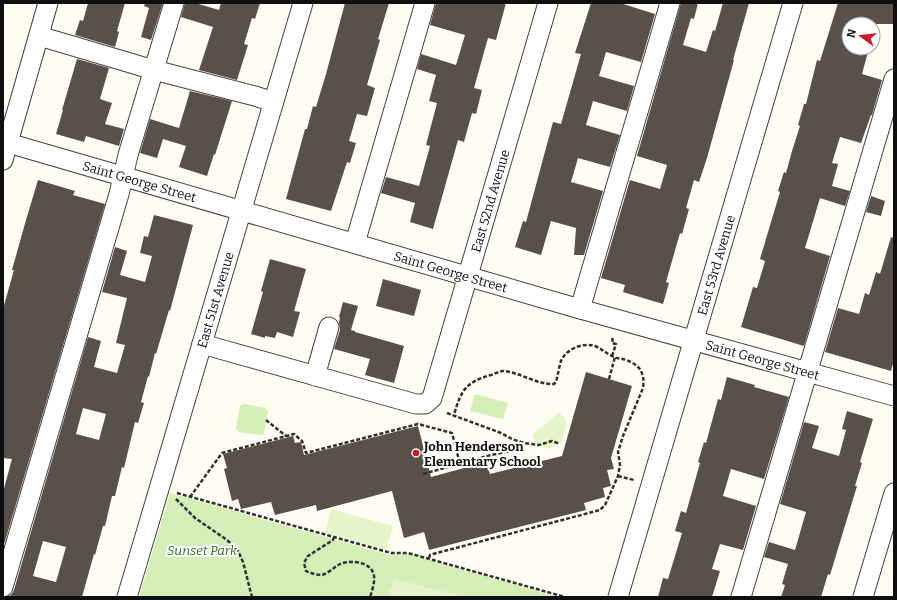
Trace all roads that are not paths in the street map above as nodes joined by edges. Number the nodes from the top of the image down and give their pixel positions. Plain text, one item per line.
1 (48, 3) edge
2 (174, 3) edge
3 (303, 3) edge
4 (425, 3) edge
5 (548, 3) edge
6 (670, 3) edge
7 (793, 3) edge
8 (38, 36) junction
9 (154, 70) junction
10 (894, 79) edge
11 (273, 102) junction
12 (5, 151) edge
13 (124, 176) junction
14 (240, 211) junction
15 (355, 243) junction
16 (467, 276) junction
17 (580, 309) junction
18 (329, 327) dead end
19 (693, 341) junction
20 (202, 344) junction
21 (807, 372) junction
22 (315, 376) junction
23 (894, 396) edge
24 (894, 493) edge
25 (3, 587) edge
26 (127, 597) edge
27 (618, 597) edge
28 (741, 597) edge
29 (863, 597) edge

1 - 8 street
2 - 9 street
3 - 11 street, East 51st Avenue
4 - 15 street
5 - 16 street, East 52nd Avenue
6 - 17 street
7 - 19 street, East 53rd Avenue
8 - 9 street
8 - 12 street
9 - 11 street
9 - 13 street
10 - 21 street
11 - 14 street, East 51st Avenue
12 - 13 street, Saint George Street
13 - 14 street, Saint George Street
13 - 25 street
14 - 15 street, Saint George Street
14 - 20 street, East 51st Avenue
15 - 16 street, Saint George Street
16 - 17 street, Saint George Street
16 - 22 street, East 52nd Avenue
17 - 19 street, Saint George Street
18 - 22 street
19 - 21 street, Saint George Street
19 - 27 street, East 53rd Avenue
20 - 22 street
20 - 26 street, East 51st Avenue
21 - 23 street, Saint George Street
21 - 28 street
24 - 29 street

